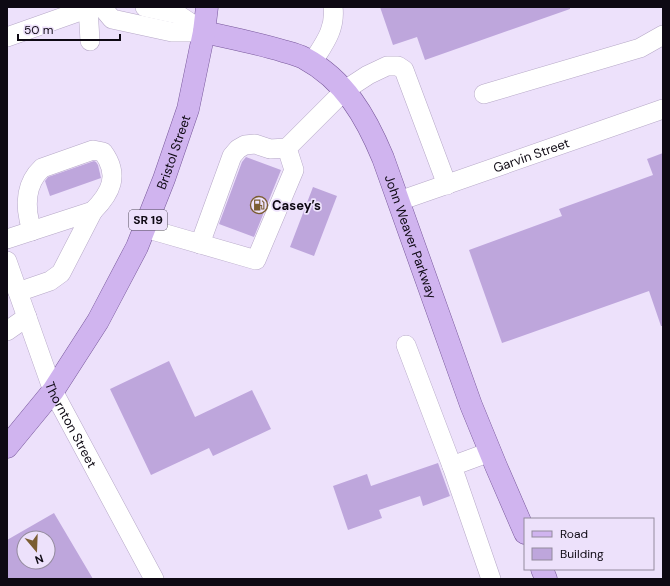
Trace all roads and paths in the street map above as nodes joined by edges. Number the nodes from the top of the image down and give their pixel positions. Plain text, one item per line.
1 (95, 7) edge
2 (145, 7) edge
3 (207, 7) edge
4 (333, 7) edge
5 (204, 32) junction
6 (663, 35) edge
7 (7, 37) edge
8 (90, 41) dead end
9 (312, 63) junction
10 (345, 90) junction
11 (484, 94) dead end
12 (663, 108) edge
13 (287, 148) junction
14 (447, 185) junction
15 (399, 202) junction
16 (93, 211) junction
17 (144, 228) junction
18 (32, 231) junction
19 (7, 239) edge
20 (200, 244) junction
21 (7, 261) edge
22 (13, 286) edge
23 (27, 317) junction
24 (7, 331) edge
25 (406, 345) dead end
26 (53, 391) junction
27 (7, 447) edge
28 (490, 452) junction
29 (452, 466) junction
30 (524, 531) edge
31 (154, 579) edge
32 (491, 579) edge

1 - 5 street
1 - 7 street
1 - 8 street
2 - 5 street
3 - 5 main road, Bristol Street / SR 19
4 - 9 street
5 - 9 main road, John Weaver Parkway
5 - 17 main road, Bristol Street / SR 19
6 - 11 street
9 - 10 main road, John Weaver Parkway
10 - 13 street
10 - 14 street
10 - 15 main road, John Weaver Parkway
12 - 14 street, Garvin Street
13 - 20 street
13 - 20 street
14 - 15 street, Garvin Street
15 - 28 main road, John Weaver Parkway
16 - 18 street
16 - 18 street
16 - 22 street
17 - 20 street
17 - 26 main road, Bristol Street / SR 19
18 - 19 street
21 - 22 street, Thornton Street
22 - 23 street, Thornton Street
23 - 24 street
23 - 26 street, Thornton Street
25 - 29 street
26 - 27 main road, SR 19
26 - 31 street, Thornton Street
28 - 29 street
28 - 30 main road, John Weaver Parkway
29 - 32 street

